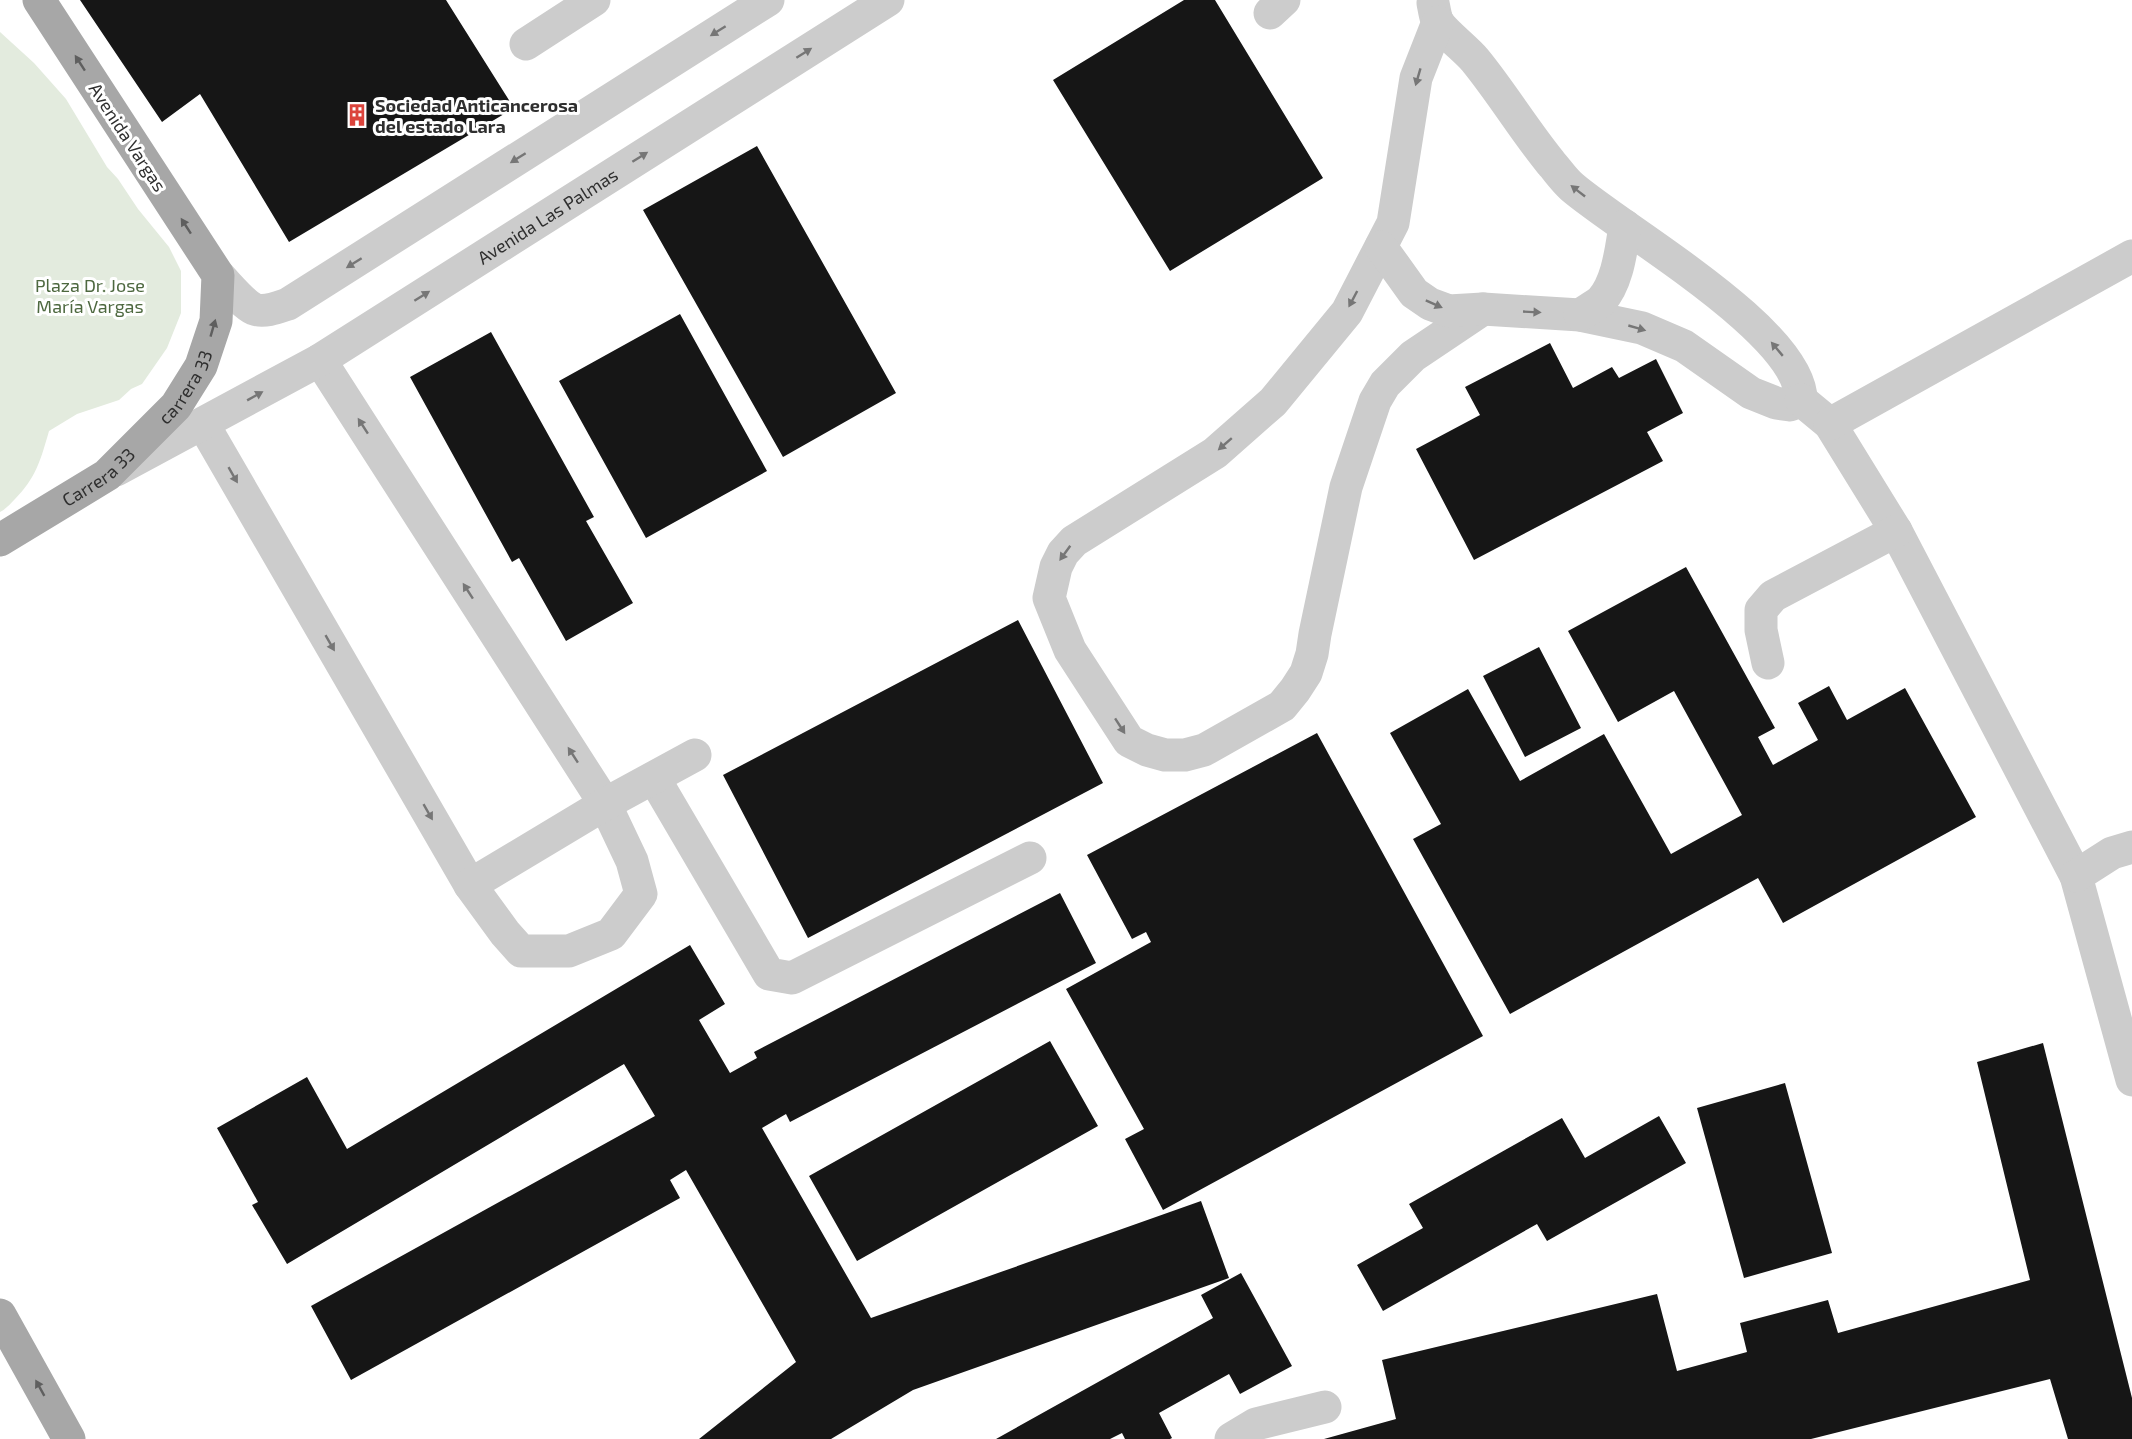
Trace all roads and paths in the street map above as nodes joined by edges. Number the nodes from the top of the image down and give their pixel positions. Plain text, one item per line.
1 (39, 0) edge
2 (594, 0) edge
3 (768, 0) edge
4 (888, 0) edge
5 (1435, 11) edge
6 (526, 44) dead end
7 (1625, 226) junction
8 (1381, 247) junction
9 (2132, 256) edge
10 (218, 275) junction
11 (1483, 309) junction
12 (1580, 315) junction
13 (320, 360) junction
14 (1801, 400) junction
15 (1830, 423) junction
16 (203, 424) junction
17 (107, 475) junction
18 (1896, 531) junction
19 (0, 540) edge
20 (1768, 663) dead end
21 (695, 754) dead end
22 (654, 777) junction
23 (605, 804) junction
24 (2132, 847) edge
25 (1030, 858) dead end
26 (2076, 876) junction
27 (470, 885) junction
28 (2132, 1080) edge
29 (0, 1316) edge
30 (1325, 1407) dead end
31 (69, 1439) edge
32 (1231, 1439) edge

10 -> 1 main road, Avenida Vargas
2 - 6 street
3 -> 10 street
13 -> 4 street, Avenida Las Palmas
7 -> 5 street
5 -> 8 street
7 - 12 street
14 -> 7 street
8 -> 11 street
8 -> 11 street
9 - 15 street
17 -> 10 main road, carrera 33
11 -> 12 street
12 -> 14 street
16 -> 13 street, Avenida Las Palmas
23 -> 13 street
14 - 15 street
15 - 18 street
16 - 17 street, Carrera 33
16 -> 27 street
17 - 19 main road, Carrera 33
18 - 20 street
18 - 26 street
21 - 22 street
22 - 23 street
22 - 25 street
23 - 27 street
23 - 27 street
24 - 26 street
26 - 28 street
31 -> 29 main road
30 - 32 street

